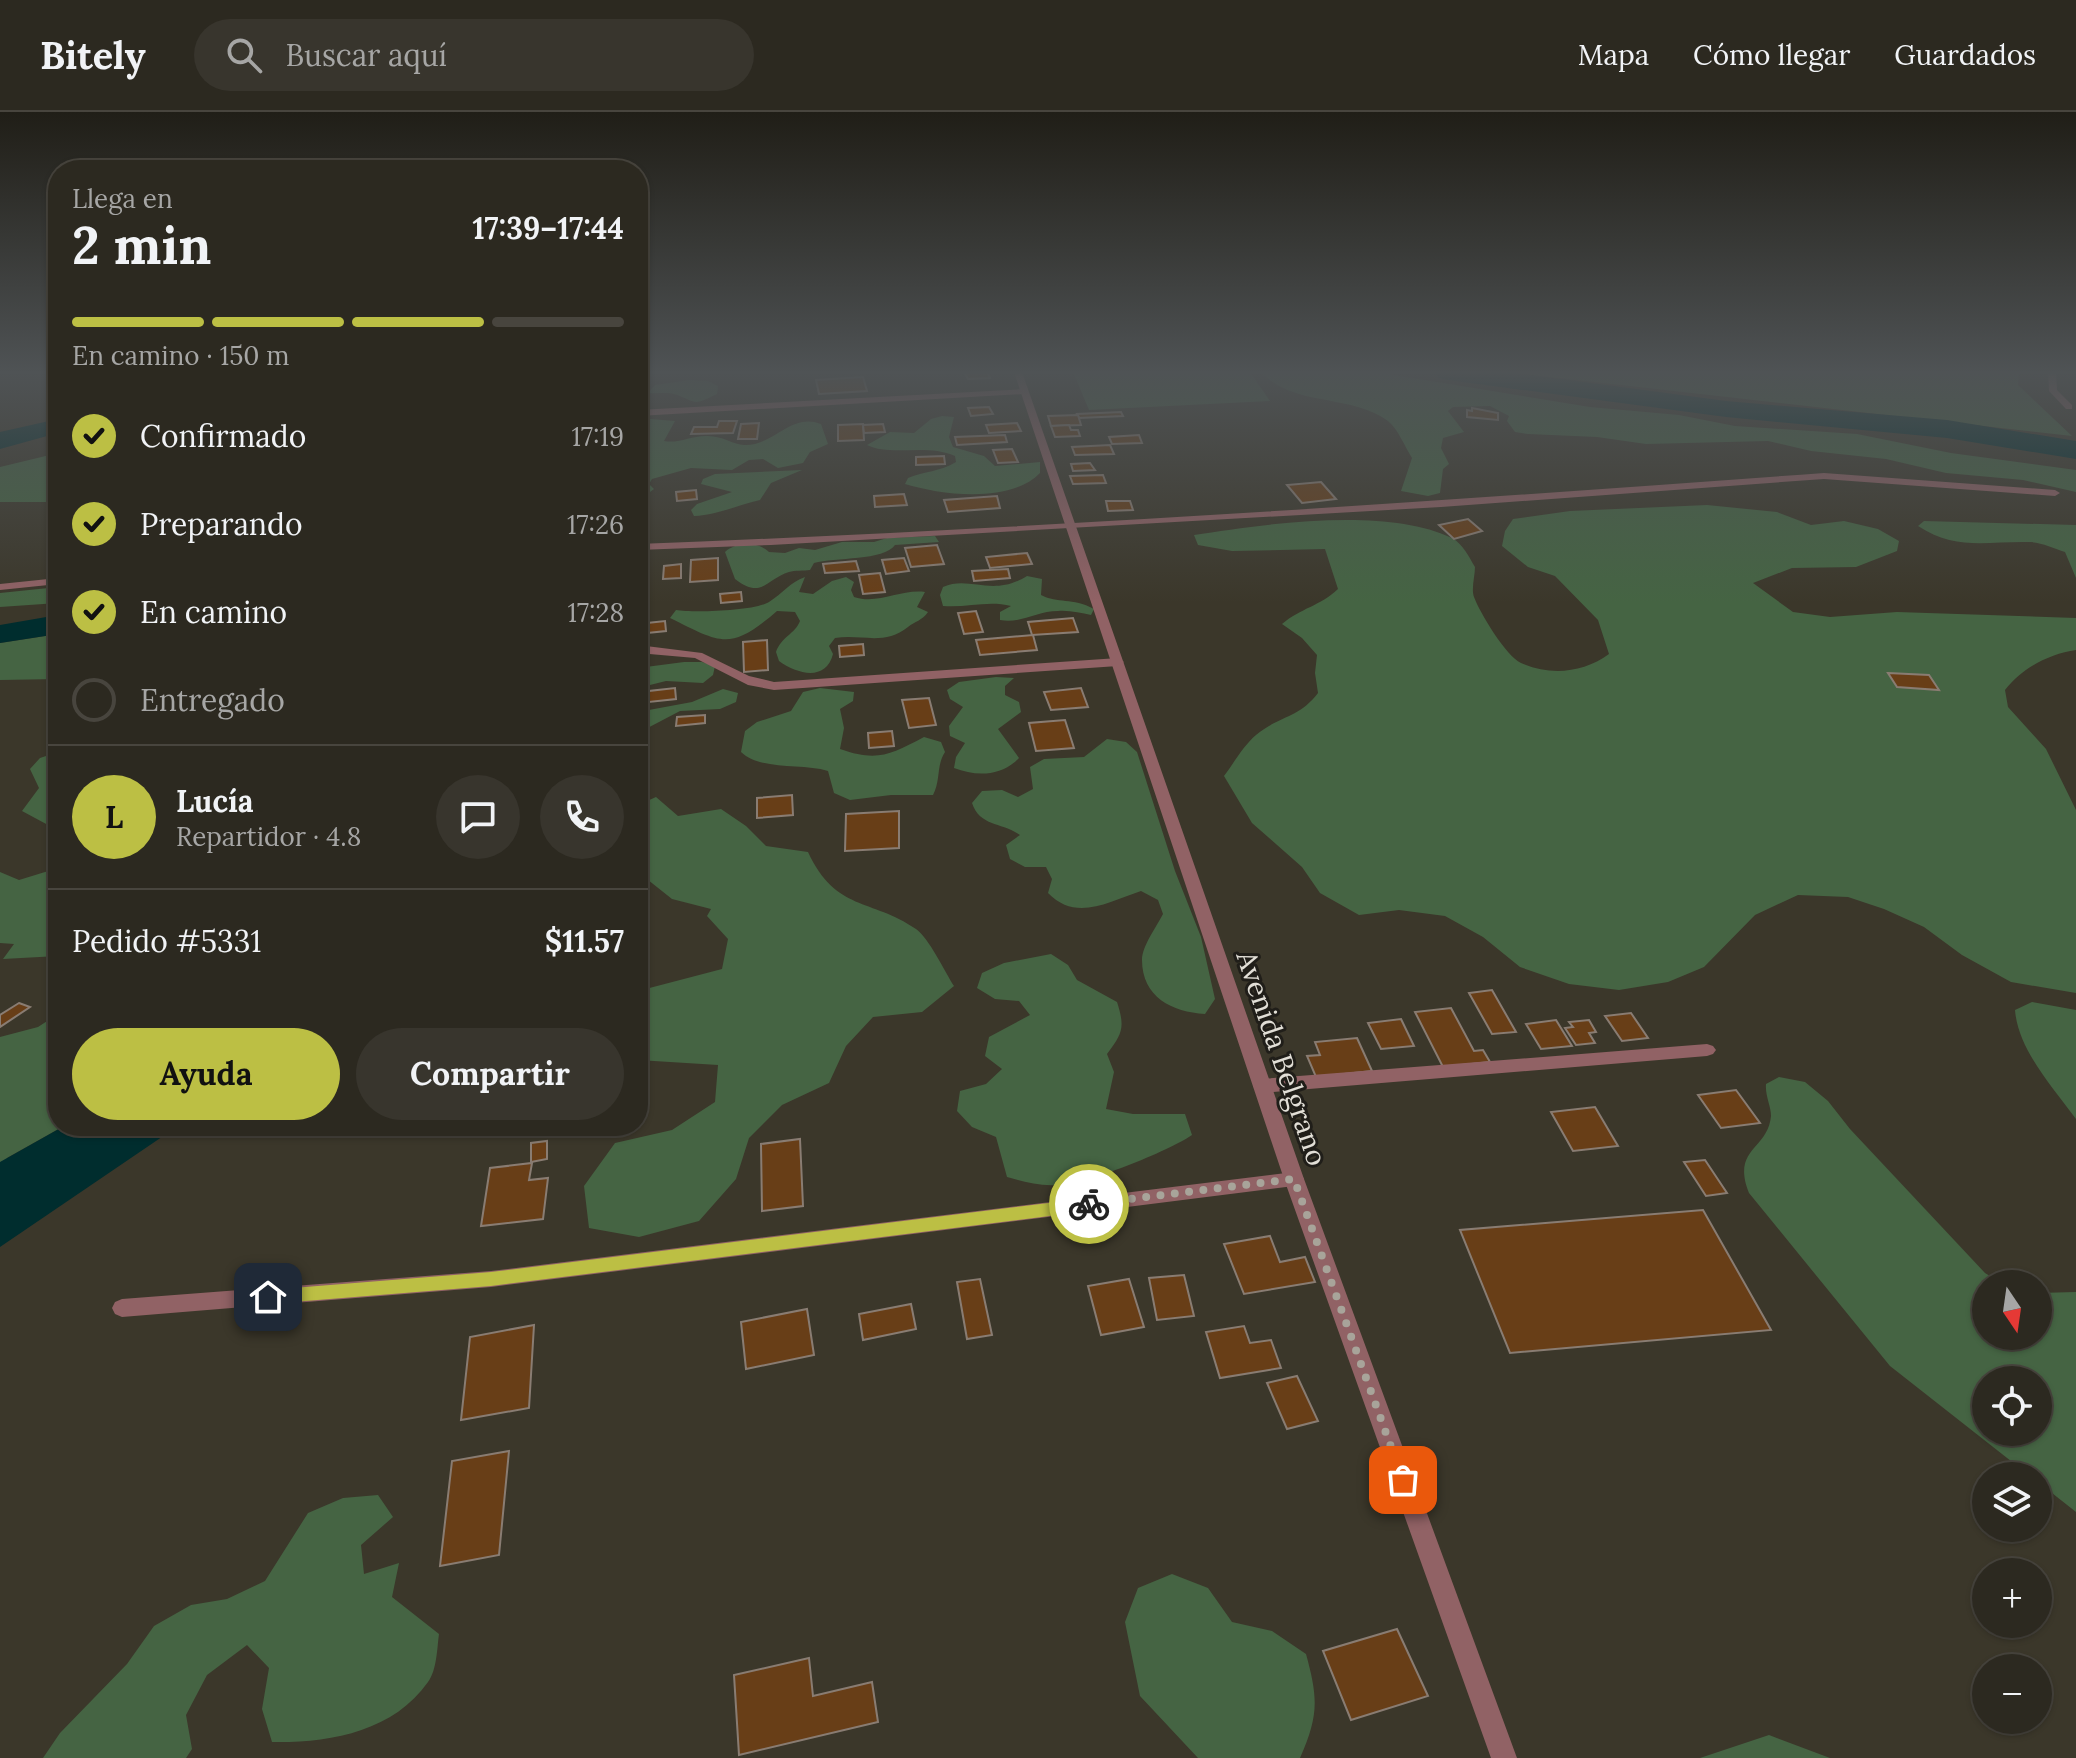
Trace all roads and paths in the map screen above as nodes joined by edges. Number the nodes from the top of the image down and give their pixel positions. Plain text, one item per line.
1 (1044, 449) edge
2 (2055, 493) dead end
3 (1070, 525) junction
4 (648, 547) edge
5 (48, 582) edge
6 (0, 587) edge
7 (648, 650) edge
8 (1118, 662) junction
9 (1707, 1050) dead end
10 (1262, 1086) junction
11 (1294, 1179) junction
12 (122, 1308) dead end
13 (1504, 1758) edge

1 - 3 street, Avenida Belgrano
2 - 3 street
3 - 4 street
3 - 8 street, Avenida Belgrano
5 - 6 street
7 - 8 street
8 - 10 street, Avenida Belgrano
9 - 10 street
10 - 11 street, Avenida Belgrano
11 - 12 street
11 - 13 street, Avenida Belgrano

